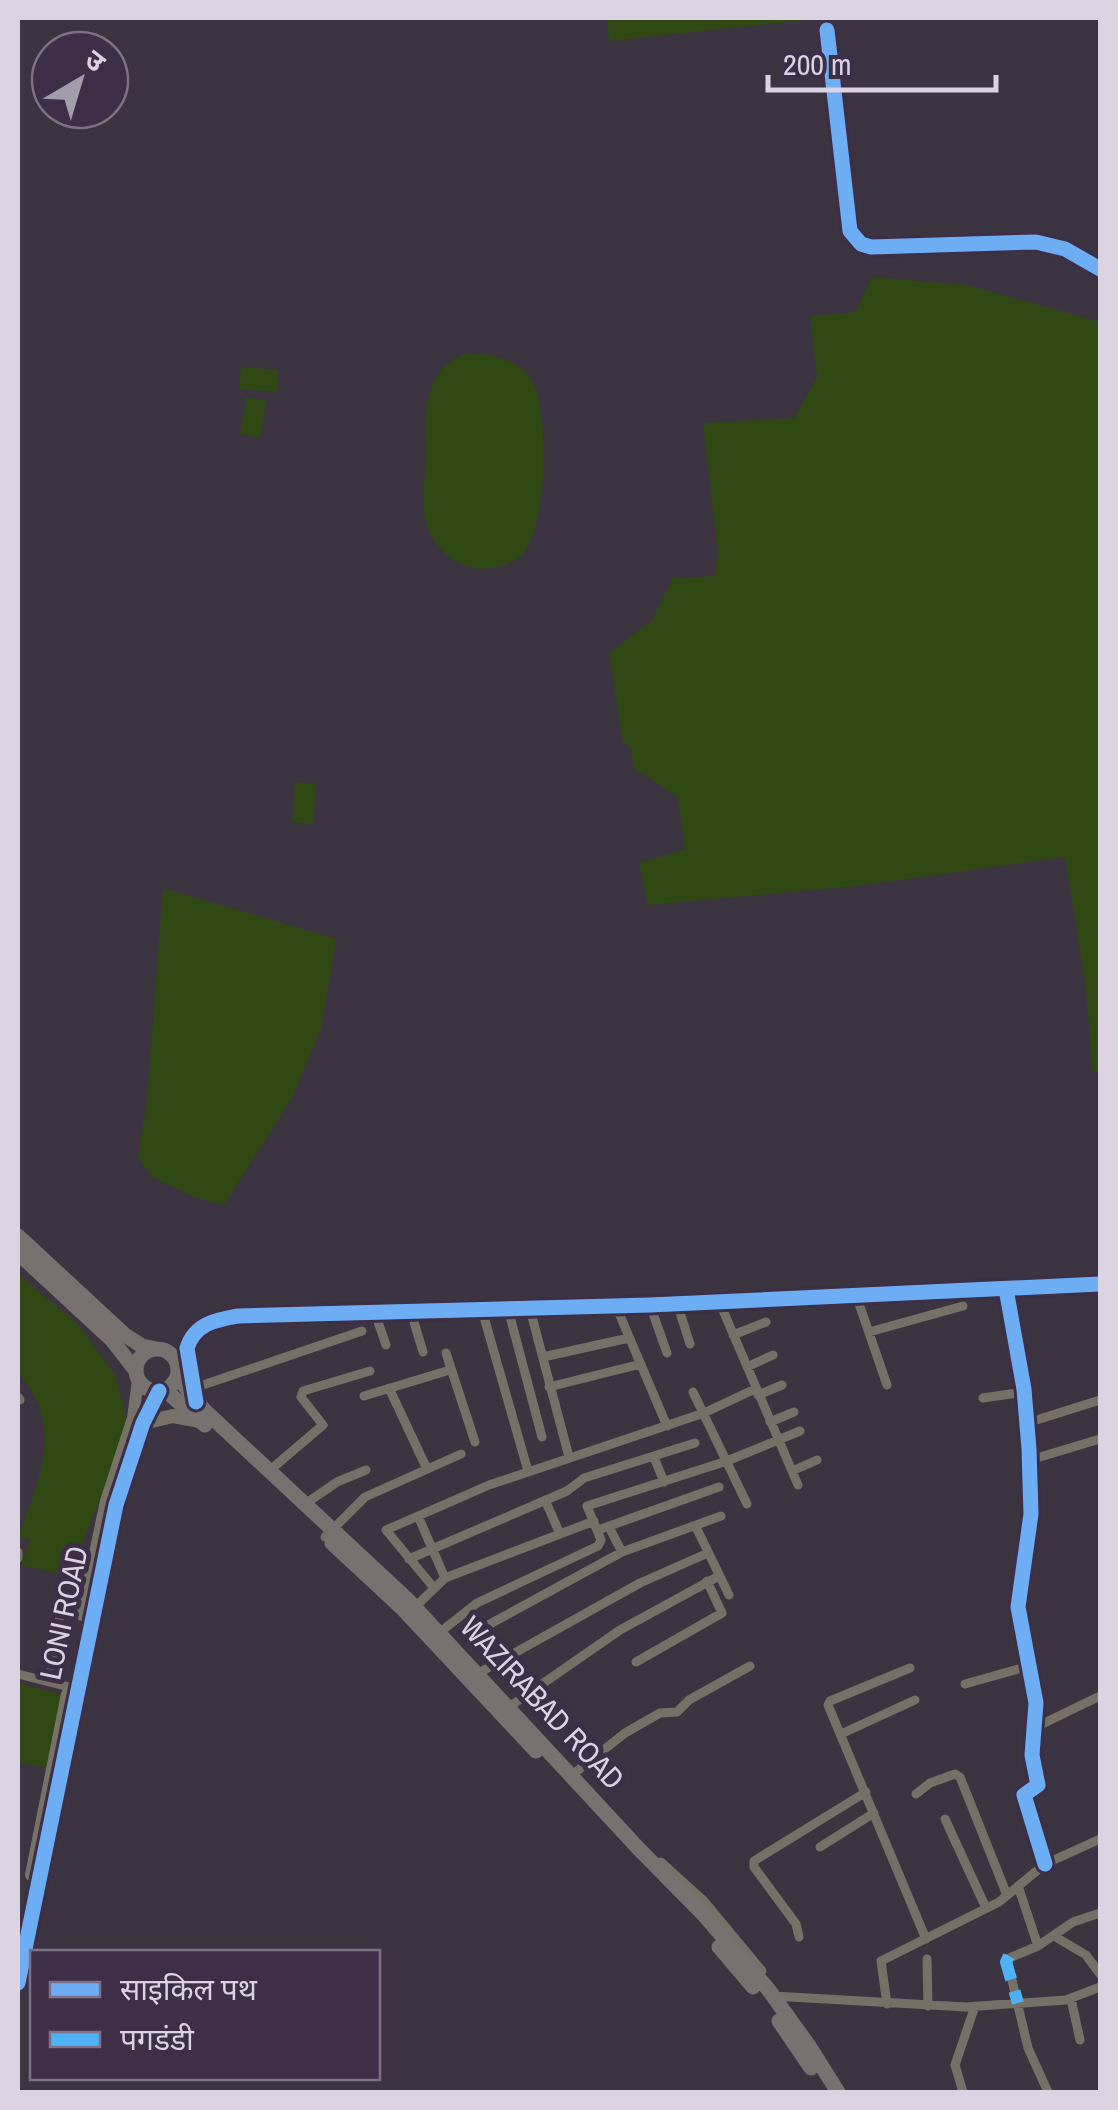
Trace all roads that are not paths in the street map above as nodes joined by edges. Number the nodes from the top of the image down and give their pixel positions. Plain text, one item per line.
1 (827, 30) dead end
2 (1100, 269) edge
3 (18, 1236) edge
4 (18, 1253) edge
5 (1100, 1284) edge
6 (1006, 1288) junction
7 (856, 1294) junction
8 (719, 1302) junction
9 (677, 1303) junction
10 (650, 1305) junction
11 (616, 1306) junction
12 (963, 1306) dead end
13 (530, 1308) junction
14 (508, 1309) junction
15 (482, 1310) junction
16 (411, 1312) junction
17 (375, 1313) junction
18 (766, 1322) dead end
19 (362, 1331) dead end
20 (869, 1332) junction
21 (733, 1334) junction
22 (628, 1338) junction
23 (690, 1344) dead end
24 (386, 1345) dead end
25 (157, 1349) junction
26 (423, 1352) dead end
27 (667, 1352) dead end
28 (446, 1353) dead end
29 (773, 1354) dead end
30 (542, 1358) junction
31 (641, 1364) junction
32 (747, 1367) junction
33 (370, 1370) dead end
34 (450, 1370) junction
35 (137, 1376) junction
36 (177, 1376) junction
37 (782, 1384) dead end
38 (887, 1385) dead end
39 (549, 1386) junction
40 (389, 1388) junction
41 (162, 1390) junction
42 (693, 1392) dead end
43 (757, 1392) junction
44 (1024, 1392) junction
45 (195, 1395) junction
46 (364, 1396) dead end
47 (983, 1398) dead end
48 (1100, 1400) edge
49 (794, 1412) dead end
50 (704, 1413) junction
51 (201, 1421) junction
52 (770, 1422) junction
53 (1027, 1423) junction
54 (138, 1425) junction
55 (667, 1426) junction
56 (800, 1431) dead end
57 (542, 1438) dead end
58 (778, 1440) junction
59 (1100, 1440) edge
60 (475, 1442) dead end
61 (695, 1443) dead end
62 (461, 1454) dead end
63 (568, 1457) junction
64 (654, 1457) junction
65 (726, 1460) junction
66 (817, 1460) dead end
67 (1030, 1460) junction
68 (426, 1468) junction
69 (366, 1470) dead end
70 (270, 1471) junction
71 (792, 1471) junction
72 (528, 1472) junction
73 (664, 1482) junction
74 (798, 1485) dead end
75 (719, 1487) dead end
76 (545, 1500) junction
77 (305, 1504) junction
78 (747, 1504) dead end
79 (418, 1516) junction
80 (721, 1516) dead end
81 (601, 1526) junction
82 (696, 1527) junction
83 (329, 1533) junction
84 (560, 1534) junction
85 (432, 1547) junction
86 (622, 1552) junction
87 (708, 1553) junction
88 (409, 1558) junction
89 (96, 1567) junction
90 (720, 1576) junction
91 (446, 1578) junction
92 (707, 1581) junction
93 (434, 1588) junction
94 (729, 1594) dead end
95 (64, 1596) dead end
96 (411, 1611) junction
97 (490, 1624) dead end
98 (440, 1633) junction
99 (636, 1662) dead end
100 (750, 1666) dead end
101 (1030, 1666) junction
102 (910, 1668) dead end
103 (18, 1674) edge
104 (477, 1674) junction
105 (49, 1682) junction
106 (966, 1684) dead end
107 (69, 1687) junction
108 (1100, 1696) edge
109 (916, 1700) dead end
110 (509, 1708) junction
111 (1036, 1726) junction
112 (841, 1734) junction
113 (572, 1775) junction
114 (866, 1792) junction
115 (916, 1794) dead end
116 (874, 1813) junction
117 (946, 1819) dead end
118 (1100, 1839) edge
119 (820, 1848) dead end
120 (1045, 1864) junction
121 (1018, 1886) junction
122 (1008, 1895) junction
123 (986, 1908) junction
124 (1100, 1913) edge
125 (1054, 1936) junction
126 (799, 1937) dead end
127 (18, 1939) edge
128 (926, 1939) junction
129 (1038, 1946) junction
130 (927, 1960) dead end
131 (1100, 1974) edge
132 (18, 1983) edge
133 (1100, 1987) edge
134 (1070, 1999) junction
135 (770, 2000) junction
136 (1018, 2003) junction
137 (886, 2004) junction
138 (928, 2006) junction
139 (976, 2006) junction
140 (1080, 2040) dead end
141 (826, 2092) edge
142 (838, 2092) edge
143 (963, 2092) edge
144 (1048, 2092) edge

1 - 2 street
3 - 25 highway
4 - 35 highway
5 - 6 street
6 - 7 street
6 - 44 street
7 - 8 street
7 - 20 street
8 - 9 street
8 - 21 street
9 - 10 street
9 - 23 street
10 - 11 street
10 - 27 street
11 - 13 street
11 - 22 street
12 - 20 street
13 - 14 street
13 - 30 street
14 - 15 street
14 - 57 street
15 - 16 street
15 - 72 street
16 - 17 street
16 - 26 street
17 - 24 street
17 - 45 street
18 - 21 street
19 - 45 street
20 - 38 street
21 - 32 street
22 - 30 street
22 - 31 street
25 - 35 highway
25 - 36 highway
28 - 34 street
29 - 32 street
30 - 39 street
31 - 39 street
31 - 55 street
32 - 43 street
33 - 70 street
34 - 40 street
34 - 60 street
35 - 41 highway
35 - 54 street
36 - 41 highway
36 - 45 highway, WAZIRABAD ROAD
37 - 43 street
39 - 63 street
40 - 46 street
40 - 68 street
41 - 51 highway, WAZIRABAD ROAD
41 - 54 street
42 - 50 street
43 - 50 street
43 - 52 street
44 - 47 street
44 - 53 street
45 - 70 highway, WAZIRABAD ROAD
48 - 53 street
49 - 52 street
50 - 55 street
50 - 65 street
51 - 54 main road
51 - 83 highway, WAZIRABAD ROAD
52 - 58 street
53 - 67 street
54 - 89 street, LONI ROAD
55 - 63 street
56 - 58 street
58 - 65 street
58 - 71 street
59 - 67 street
61 - 64 street
62 - 68 street
63 - 72 street
64 - 73 street
64 - 76 street
65 - 73 street
65 - 78 street
66 - 71 street
67 - 101 street
68 - 83 street
69 - 77 street
70 - 77 highway, WAZIRABAD ROAD
71 - 74 street
72 - 79 street
73 - 81 street
75 - 81 street
76 - 84 street
76 - 85 street
77 - 83 highway, WAZIRABAD ROAD
79 - 85 street
79 - 88 street
80 - 82 street
81 - 84 street
81 - 86 street
81 - 98 street
82 - 86 street
82 - 87 street
83 - 96 highway, WAZIRABAD ROAD
84 - 91 street
85 - 88 street
85 - 91 street
86 - 97 street
87 - 90 street
87 - 104 street
88 - 93 street
89 - 107 street, LONI ROAD
89 - 132 street, LONI ROAD
90 - 92 street
90 - 94 street
91 - 93 street
92 - 99 street
92 - 110 street
93 - 96 street
95 - 105 street
96 - 98 highway, WAZIRABAD ROAD
96 - 135 highway, WAZIRABAD ROAD
98 - 104 highway, WAZIRABAD ROAD
100 - 113 street
101 - 106 street
101 - 111 street
102 - 112 street
103 - 105 street
104 - 110 highway, WAZIRABAD ROAD
105 - 107 street
107 - 127 street, LONI ROAD
108 - 111 street
109 - 112 street
110 - 113 highway, WAZIRABAD ROAD
111 - 120 street
112 - 114 street
113 - 135 highway, WAZIRABAD ROAD
114 - 116 street
114 - 126 street
115 - 122 street
116 - 119 street
116 - 128 street
117 - 123 street
118 - 120 street
120 - 121 street
121 - 122 street
121 - 129 street
122 - 123 street
123 - 128 street
124 - 125 street
125 - 129 street
125 - 131 street
128 - 137 street
129 - 136 street
130 - 138 street
133 - 134 street
134 - 136 street
134 - 140 street
135 - 137 street
135 - 141 highway, WAZIRABAD ROAD
135 - 142 highway, WAZIRABAD ROAD
136 - 139 street
136 - 144 street
137 - 138 street
138 - 139 street
139 - 143 street

